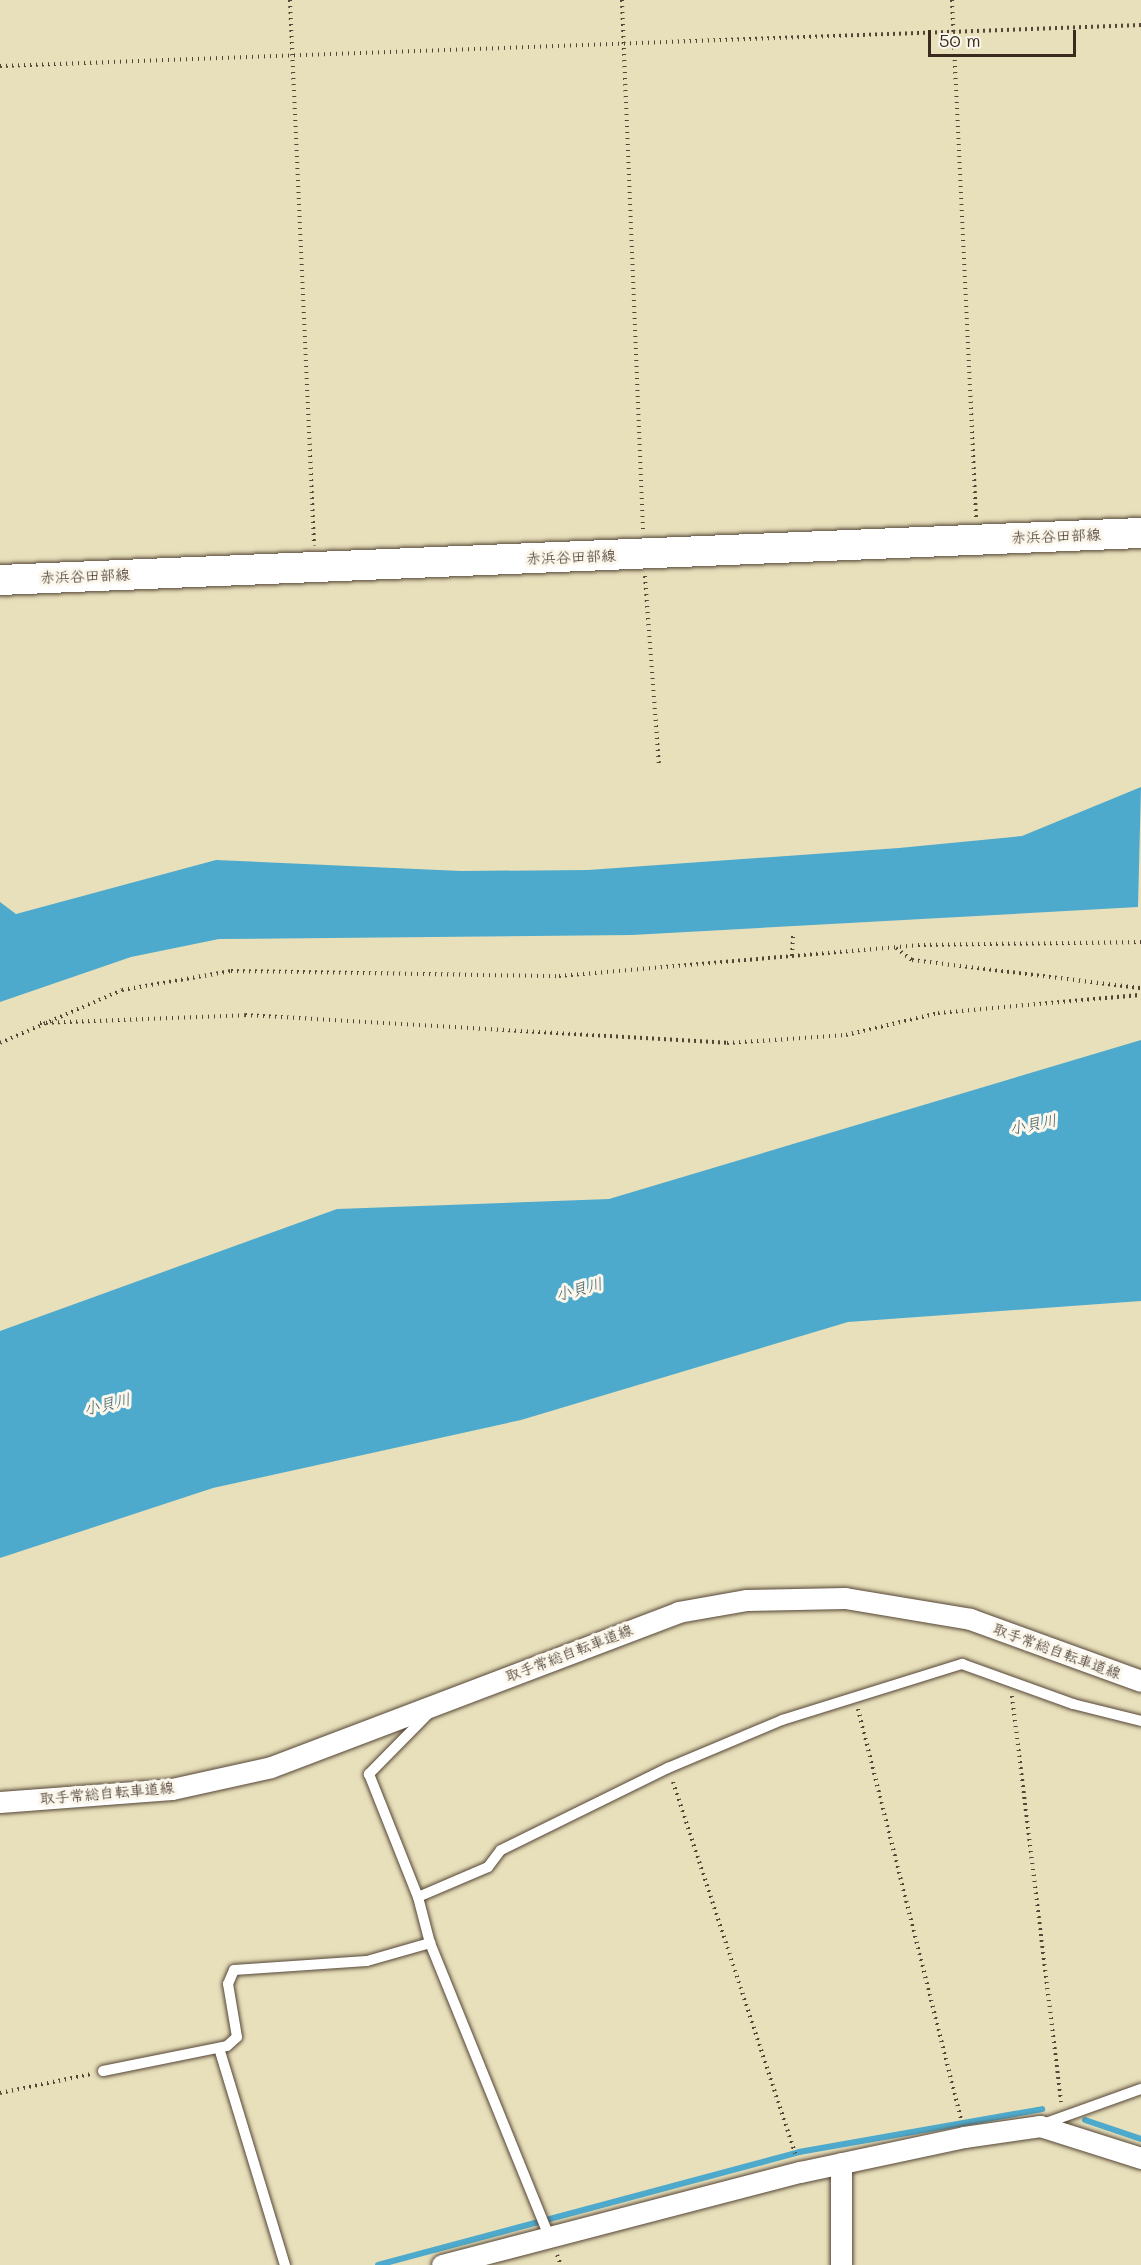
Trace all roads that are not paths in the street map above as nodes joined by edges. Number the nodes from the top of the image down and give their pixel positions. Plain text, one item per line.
1 (1141, 533) edge
2 (0, 580) edge
3 (1141, 1681) edge
4 (439, 1702) junction
5 (1141, 1721) edge
6 (0, 1802) edge
7 (418, 1897) junction
8 (430, 1943) junction
9 (219, 2048) junction
10 (103, 2071) road end
11 (1141, 2089) edge
12 (1040, 2126) junction
13 (1141, 2158) edge
14 (841, 2163) junction
15 (550, 2238) junction
16 (285, 2265) edge
17 (442, 2265) edge
18 (841, 2265) edge

1 - 2 main road, 赤浜谷田部線
3 - 4 street, 取手常総自転車道線
4 - 6 street, 取手常総自転車道線
4 - 7 lane
5 - 7 lane
7 - 8 lane
8 - 9 lane
8 - 15 lane
9 - 10 lane
9 - 16 lane
11 - 12 lane
12 - 13 street
12 - 14 street
14 - 15 street
14 - 18 street
15 - 17 street

